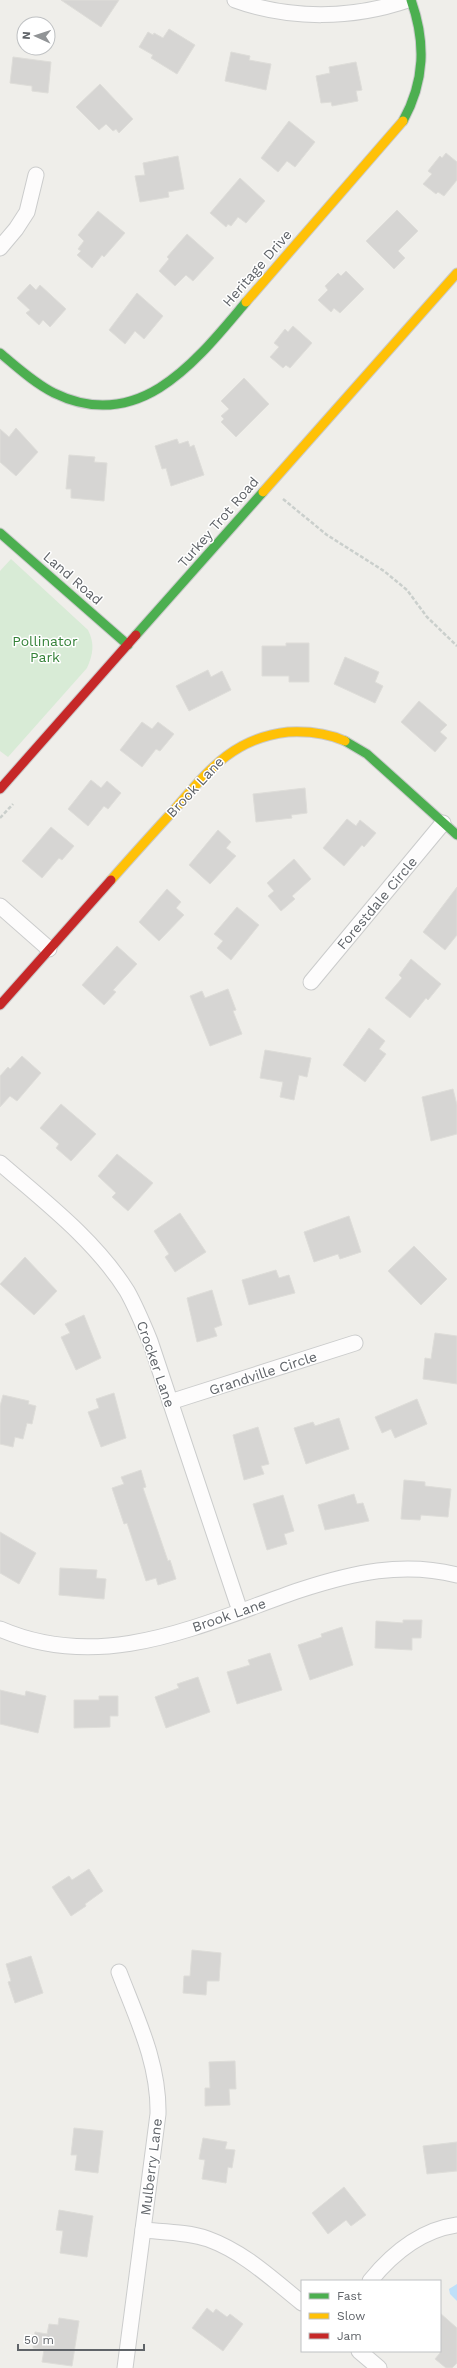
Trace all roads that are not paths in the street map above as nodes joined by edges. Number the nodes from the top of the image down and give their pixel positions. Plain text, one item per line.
1 (235, 0) edge
2 (408, 0) edge
3 (411, 0) edge
4 (36, 175) dead end
5 (0, 248) edge
6 (457, 273) edge
7 (0, 353) edge
8 (0, 533) edge
9 (128, 645) junction
10 (0, 789) edge
11 (443, 823) junction
12 (457, 835) edge
13 (0, 906) edge
14 (48, 949) junction
15 (310, 982) dead end
16 (0, 1005) edge
17 (0, 1162) edge
18 (355, 1343) dead end
19 (170, 1402) junction
20 (457, 1575) edge
21 (240, 1610) junction
22 (0, 1630) edge
23 (119, 1972) dead end
24 (457, 2225) edge
25 (144, 2230) junction
26 (371, 2280) edge
27 (301, 2302) edge
28 (360, 2352) edge
29 (125, 2368) edge
30 (379, 2368) edge

1 - 2 street
3 - 7 street, Heritage Drive
4 - 5 street
6 - 9 street, Turkey Trot Road
8 - 9 street, Land Road
9 - 10 street, Turkey Trot Road
11 - 12 street, Brook Lane
11 - 14 street, Brook Lane
11 - 15 street, Forestdale Circle
13 - 14 street
14 - 16 street, Brook Lane
17 - 19 street, Crocker Lane
18 - 19 street, Grandville Circle
19 - 21 street, Crocker Lane
20 - 21 street, Brook Lane
21 - 22 street, Brook Lane
23 - 25 street, Mulberry Lane
24 - 26 street
25 - 27 street
25 - 29 street, Mulberry Lane
28 - 30 street

